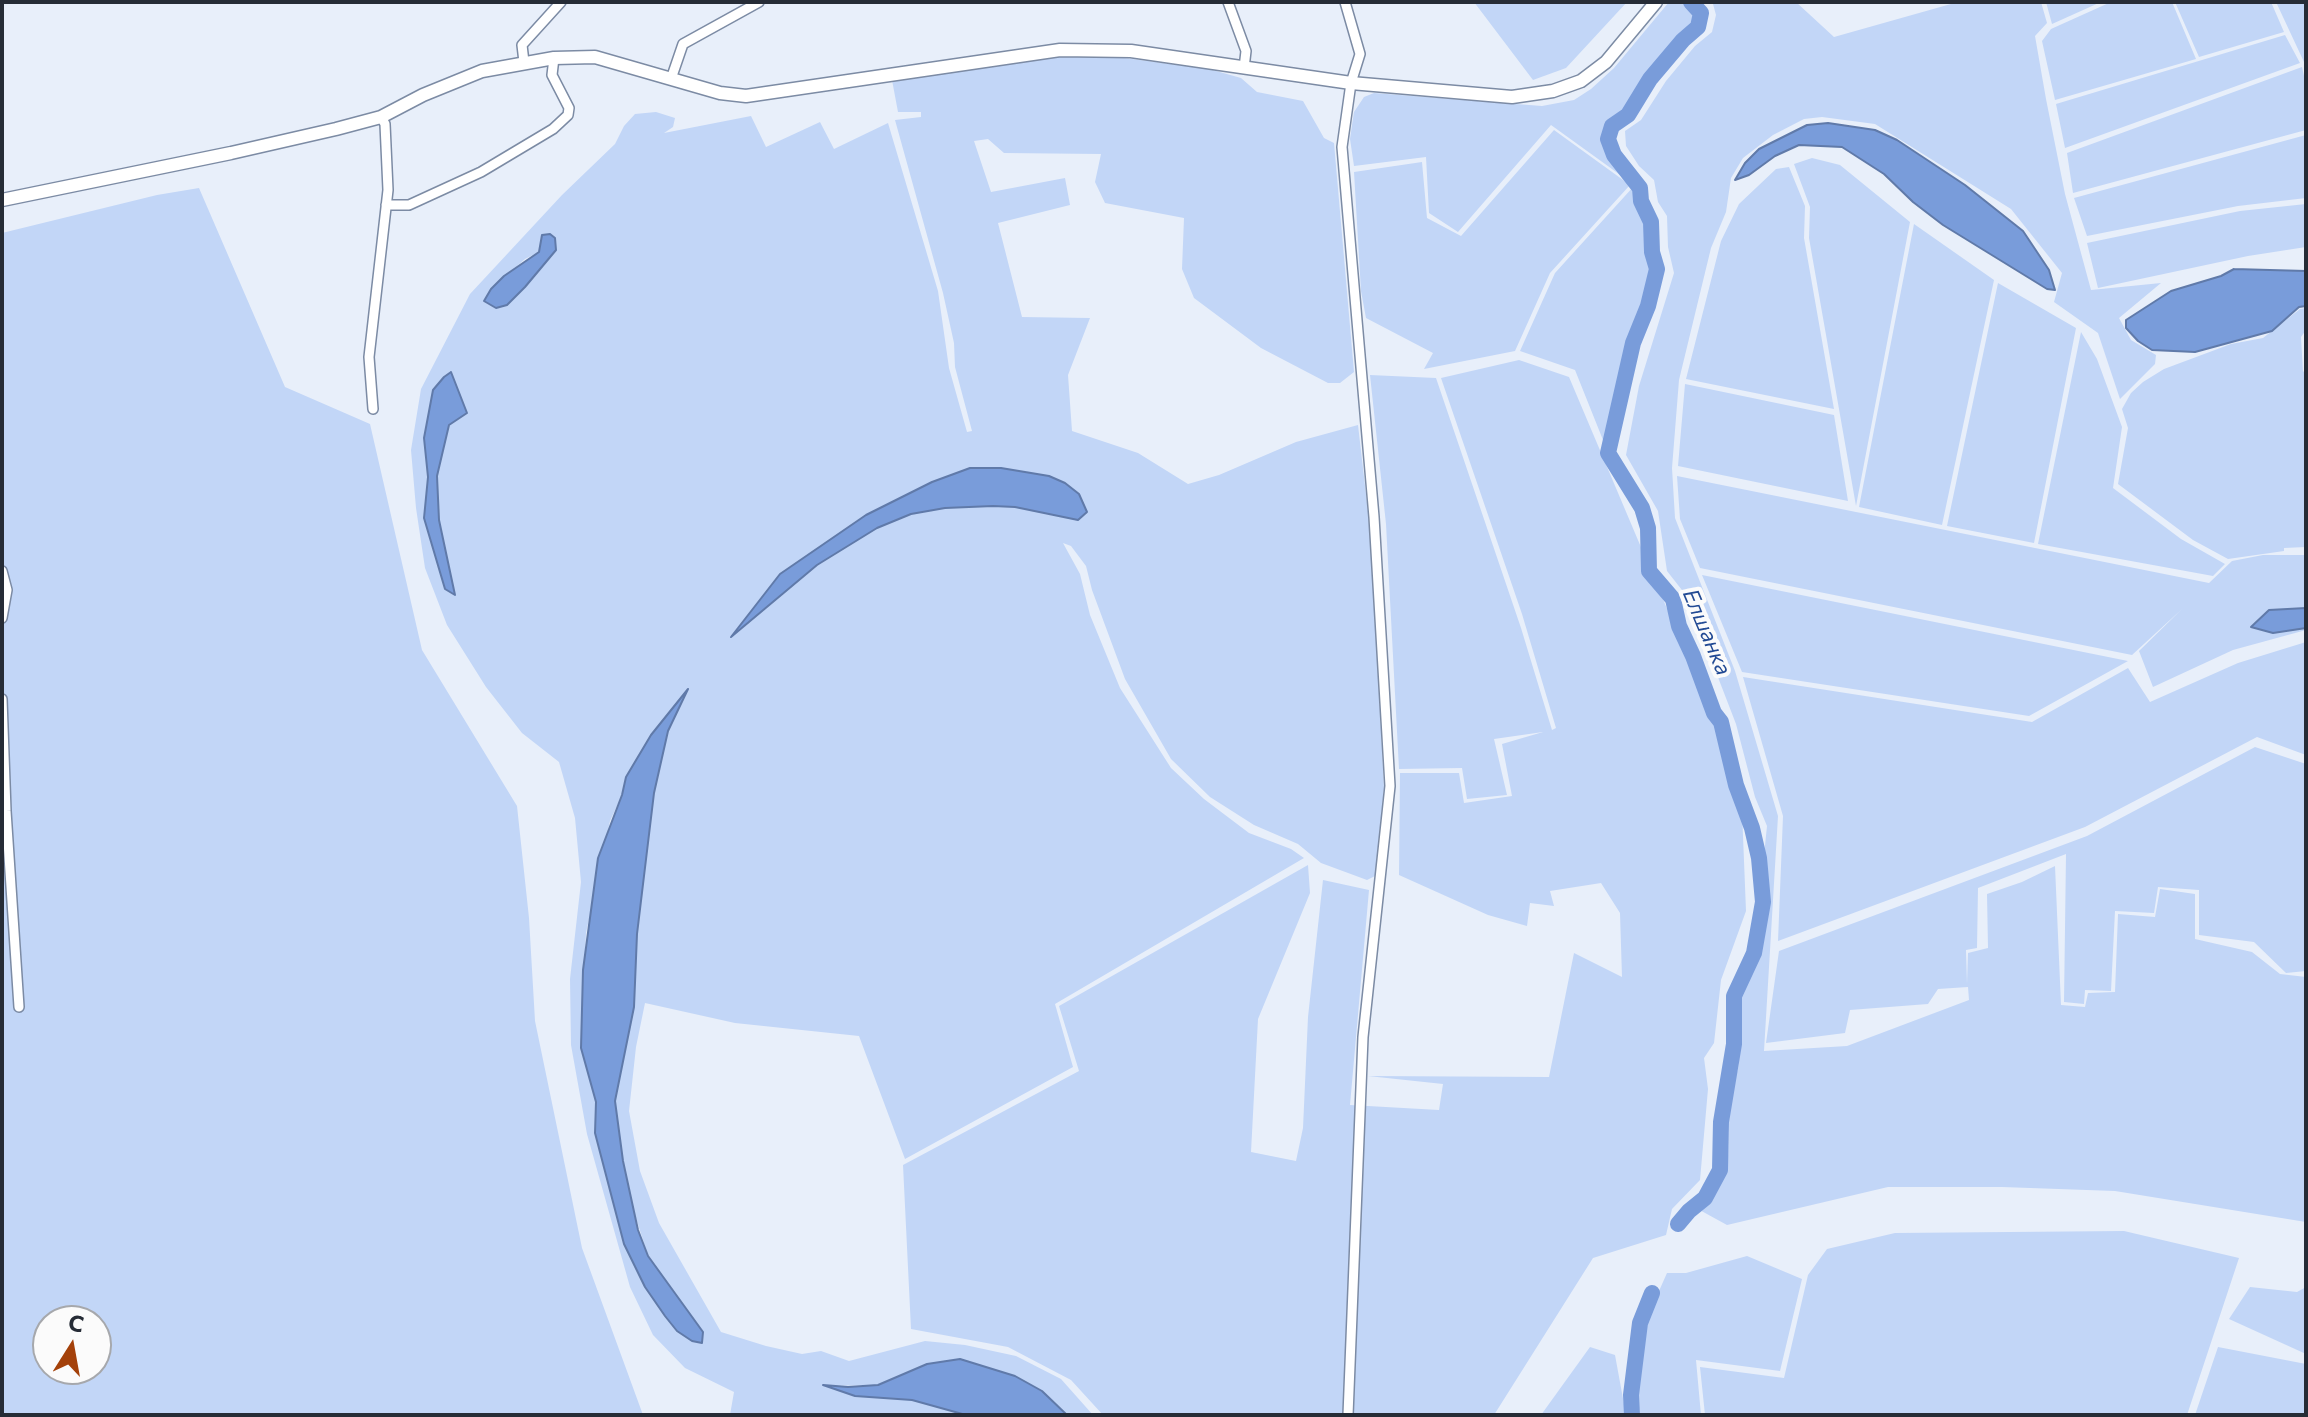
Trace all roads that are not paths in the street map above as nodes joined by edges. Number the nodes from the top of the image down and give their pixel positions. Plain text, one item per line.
1 (561, 2) edge
2 (759, 2) edge
3 (1228, 2) edge
4 (1345, 2) edge
5 (1656, 2) edge
6 (554, 58) junction
7 (524, 62) junction
8 (1244, 68) junction
9 (671, 79) junction
10 (1351, 83) junction
11 (381, 117) junction
12 (2, 200) edge
13 (386, 205) junction
14 (373, 409) dead end
15 (2, 571) edge
16 (2, 615) edge
17 (2, 699) edge
18 (19, 1007) dead end
19 (1348, 1415) edge

1 - 7 street
2 - 9 street
3 - 8 street
4 - 10 street
5 - 10 main road
6 - 7 main road
6 - 9 main road
6 - 13 street
7 - 11 main road
8 - 9 main road
8 - 10 main road
10 - 19 street
11 - 12 main road
11 - 13 street
13 - 14 street
15 - 16 street
17 - 18 street

